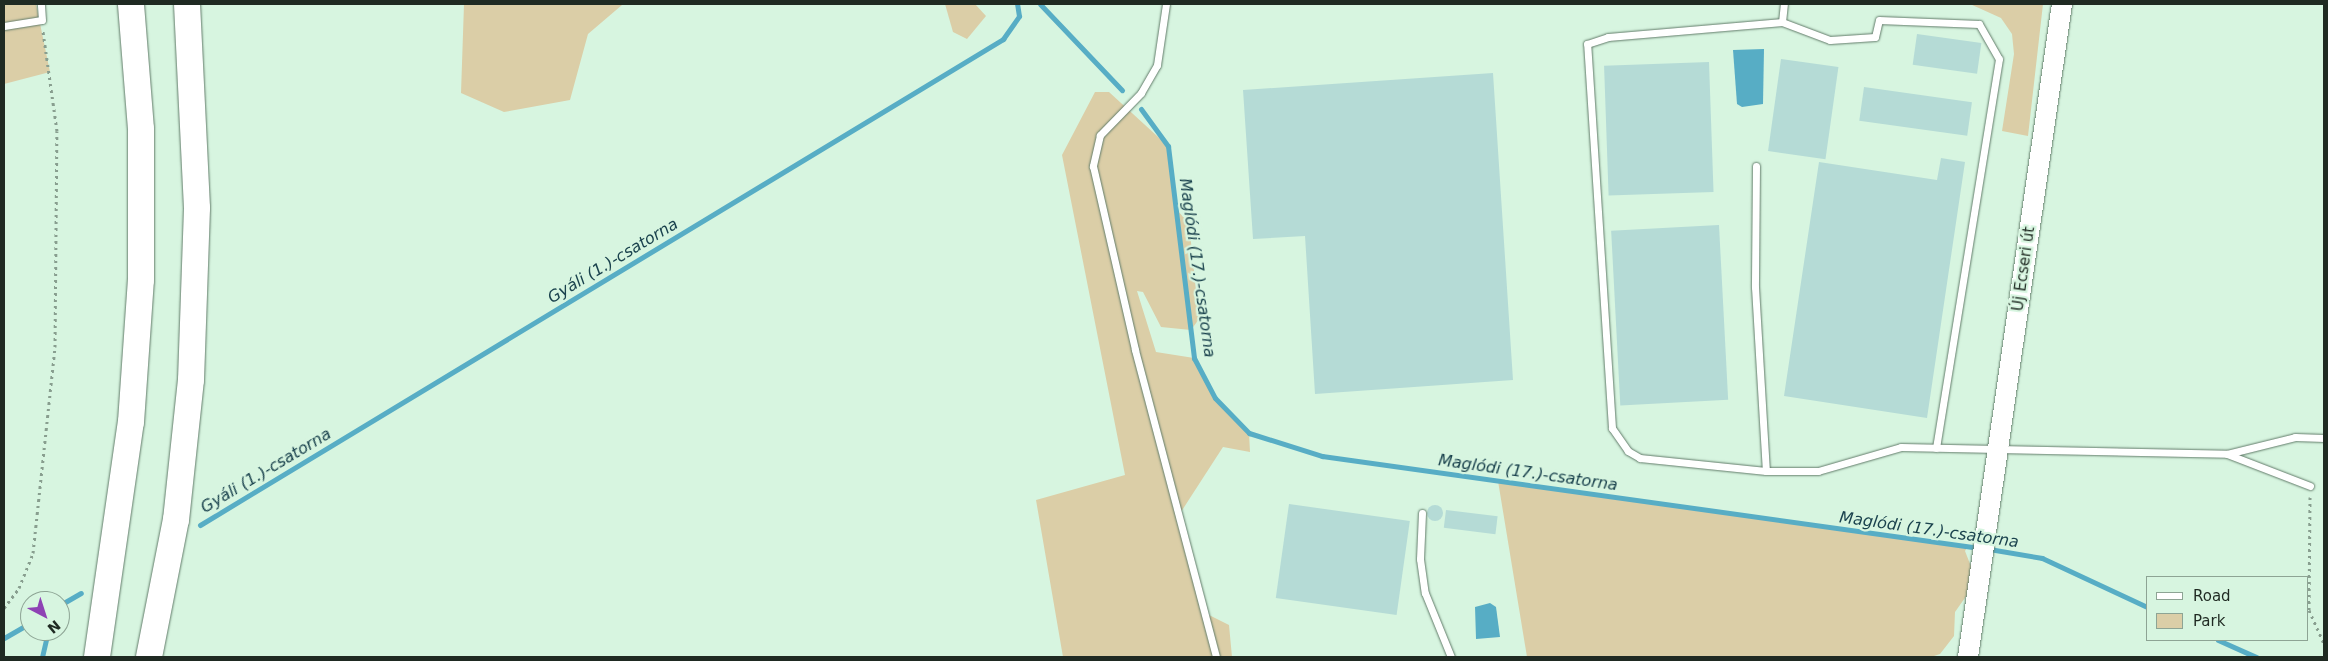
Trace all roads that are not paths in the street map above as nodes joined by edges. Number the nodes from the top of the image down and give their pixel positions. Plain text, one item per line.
1 (41, 4) edge
2 (187, 4) edge
3 (1166, 4) edge
4 (1784, 4) edge
5 (2062, 4) edge
6 (131, 6) edge
7 (1782, 22) junction
8 (4, 26) edge
9 (1756, 166) dead end
10 (2324, 438) edge
11 (1936, 448) junction
12 (1998, 452) junction
13 (2227, 454) junction
14 (1766, 471) junction
15 (2310, 486) road end
16 (1422, 513) dead end
17 (97, 657) edge
18 (149, 657) edge
19 (1216, 657) edge
20 (1451, 657) edge
21 (1968, 657) edge

1 - 8 lane
2 - 18 highway
3 - 19 lane
4 - 7 lane
5 - 12 main road, Új Ecseri út
6 - 17 highway
7 - 11 lane
7 - 14 lane
9 - 14 lane
10 - 13 lane
11 - 12 lane
11 - 14 lane
12 - 13 lane
12 - 21 main road, Új Ecseri út
13 - 15 lane
16 - 20 lane

